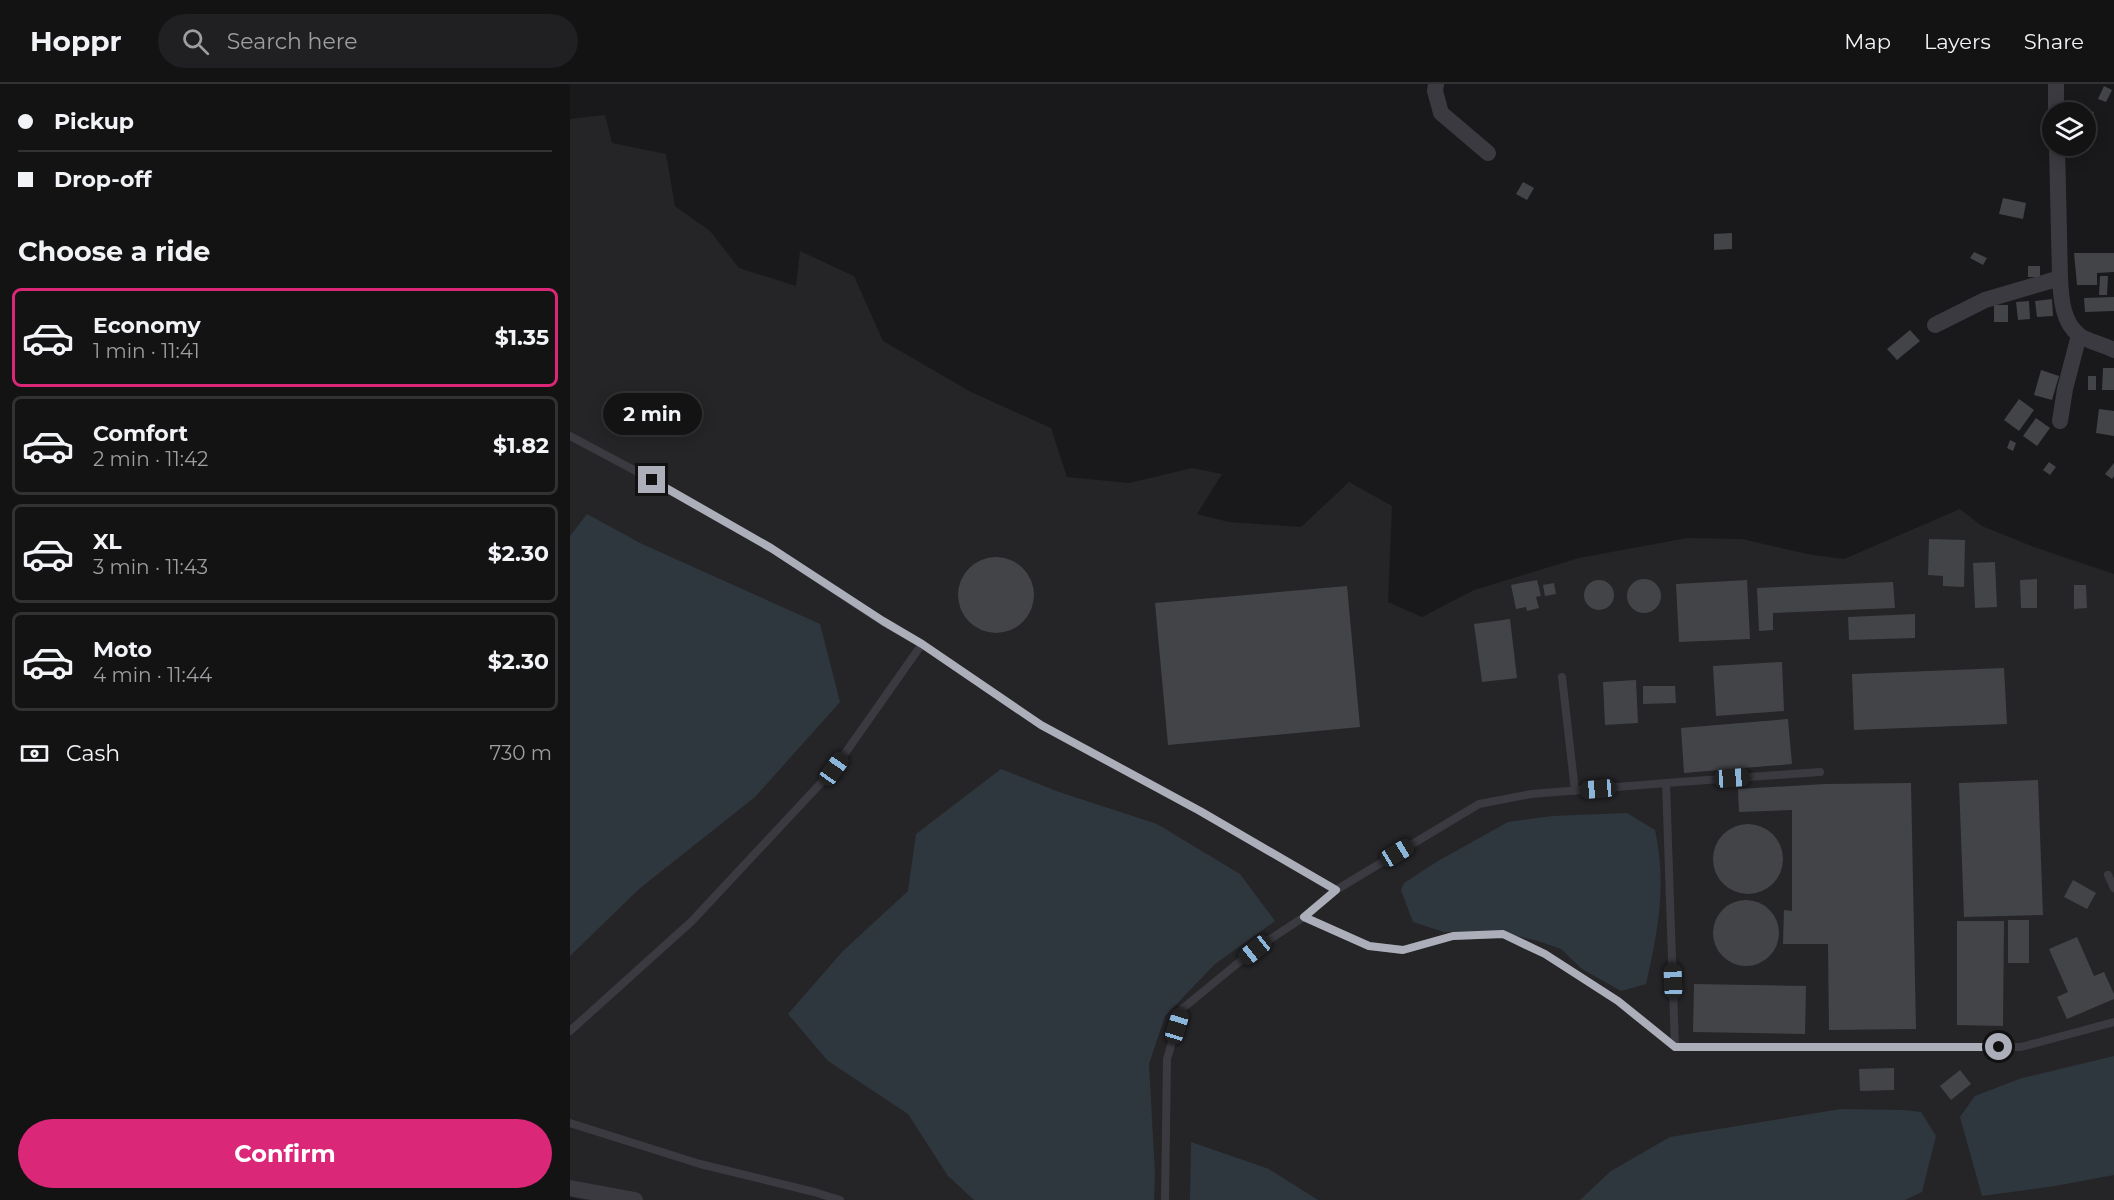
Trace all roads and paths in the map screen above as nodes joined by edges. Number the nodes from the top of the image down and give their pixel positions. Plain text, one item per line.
1 (1436, 84) edge
2 (2055, 84) edge
3 (2056, 102) edge
4 (1488, 153) dead end
5 (2057, 156) edge
6 (2060, 278) junction
7 (1935, 325) dead end
8 (2079, 335) junction
9 (2114, 350) edge
10 (2060, 421) dead end
11 (570, 436) edge
12 (922, 644) junction
13 (1562, 677) dead end
14 (1820, 772) dead end
15 (1666, 783) junction
16 (1575, 791) junction
17 (2108, 874) dead end
18 (2114, 888) edge
19 (1336, 890) junction
20 (1304, 917) junction
21 (2114, 1022) edge
22 (570, 1030) edge
23 (1675, 1047) junction
24 (570, 1123) edge
25 (570, 1188) edge
26 (635, 1200) edge
27 (840, 1200) edge
28 (1165, 1200) edge

1 - 4 street
2 - 3 street
5 - 6 street
6 - 7 street
6 - 8 street
8 - 9 street
8 - 10 street
11 - 12 lane
12 - 19 lane
12 - 22 lane
13 - 16 lane
14 - 15 lane
15 - 16 lane
15 - 23 lane
16 - 19 lane
17 - 18 lane
19 - 20 lane
20 - 23 lane
20 - 28 lane
21 - 23 lane
24 - 27 lane
25 - 26 street

